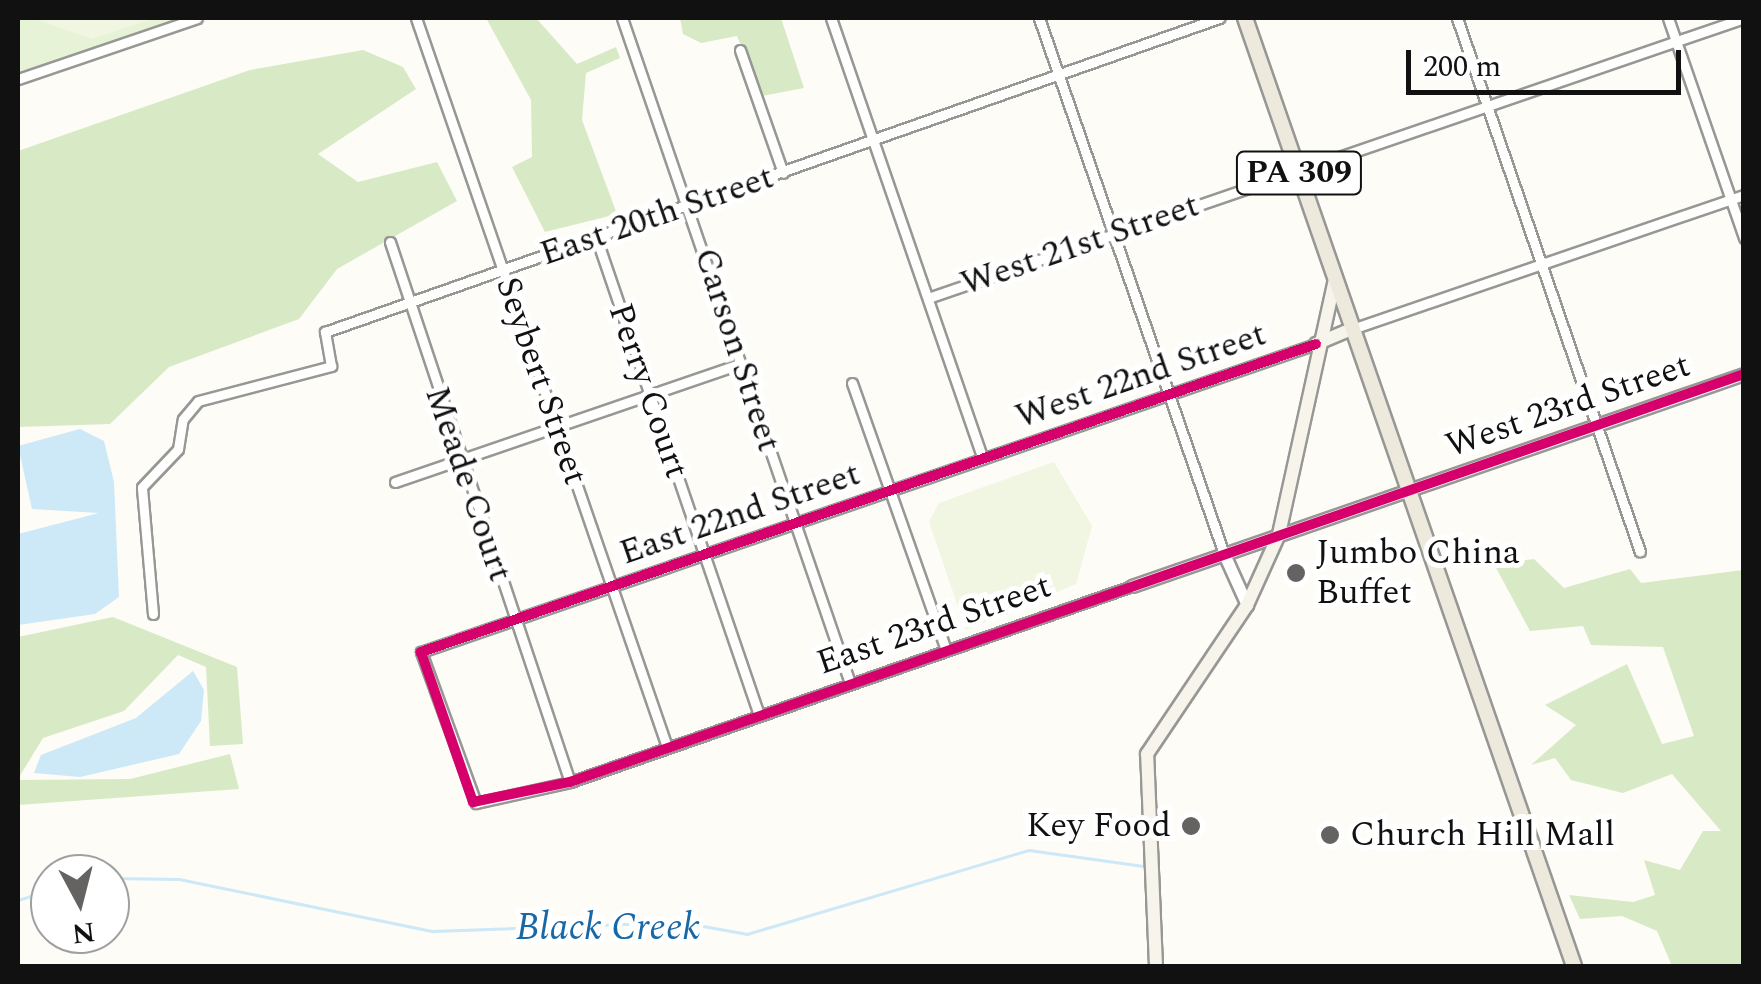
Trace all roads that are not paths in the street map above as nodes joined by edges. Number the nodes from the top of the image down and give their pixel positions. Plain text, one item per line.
1 (197, 18) edge
2 (416, 18) edge
3 (622, 18) edge
4 (831, 18) edge
5 (1039, 18) edge
6 (1219, 18) edge
7 (1246, 18) edge
8 (1456, 18) edge
9 (1668, 18) edge
10 (1744, 18) edge
11 (1676, 42) junction
12 (740, 50) dead end
13 (1058, 73) junction
14 (18, 79) edge
15 (1486, 106) junction
16 (875, 142) junction
17 (1298, 171) junction
18 (784, 173) junction
19 (1744, 195) edge
20 (1730, 200) junction
21 (689, 205) junction
22 (1114, 234) junction
23 (596, 237) junction
24 (1744, 238) edge
25 (390, 242) dead end
26 (1543, 265) junction
27 (503, 269) junction
28 (1335, 280) junction
29 (928, 298) junction
30 (410, 302) junction
31 (1352, 329) junction
32 (1316, 344) junction
33 (740, 364) junction
34 (1744, 374) edge
35 (852, 382) dead end
36 (649, 395) junction
37 (1169, 396) junction
38 (1600, 424) junction
39 (557, 426) junction
40 (984, 459) junction
41 (460, 460) junction
42 (394, 482) dead end
43 (1410, 490) junction
44 (888, 492) junction
45 (795, 524) junction
46 (1278, 534) junction
47 (1640, 552) dead end
48 (1224, 554) junction
49 (704, 555) junction
50 (612, 586) junction
51 (1132, 586) joint
52 (1246, 604) junction
53 (153, 614) dead end
54 (514, 620) junction
55 (946, 650) junction
56 (850, 683) junction
57 (759, 715) junction
58 (666, 744) junction
59 (570, 782) junction
60 (1156, 966) edge
61 (1574, 966) edge

1 - 14 street
2 - 27 street, Seybert Street
3 - 21 street, Carson Street
4 - 16 street
5 - 13 street
6 - 13 street, East 20th Street
7 - 17 main road, PA 309
8 - 15 street
9 - 11 street
10 - 11 street, West 21st Street
11 - 15 street, West 21st Street
11 - 20 street
12 - 18 street
13 - 16 street, East 20th Street
13 - 22 street
15 - 17 street, West 21st Street
15 - 26 street
16 - 18 street, East 20th Street
16 - 29 street
17 - 22 street, West 21st Street
17 - 28 main road, PA 309
18 - 21 street, East 20th Street
19 - 20 street, West 22nd Street
20 - 24 street
20 - 26 street, West 22nd Street
21 - 23 street, East 20th Street
21 - 33 street, Carson Street
22 - 29 street, West 21st Street
22 - 37 street
23 - 27 street, East 20th Street
23 - 36 street, Perry Court
25 - 30 street, Meade Court
26 - 31 street, West 22nd Street
26 - 38 street
27 - 30 street, East 20th Street
27 - 39 street, Seybert Street
28 - 31 main road, PA 309
28 - 32 main road
29 - 40 street
30 - 41 street, Meade Court
30 - 53 street, East 20th Street
31 - 32 main road, West 22nd Street
31 - 43 main road, PA 309
32 - 37 street, West 22nd Street
32 - 46 main road
33 - 36 street
33 - 45 street, Carson Street
34 - 38 street, West 23rd Street
35 - 44 street
36 - 39 street
36 - 49 street, Perry Court
37 - 40 street, West 22nd Street
37 - 48 street
38 - 43 street, West 23rd Street
38 - 47 street
39 - 41 street
39 - 50 street, Seybert Street
40 - 44 street, East 22nd Street
41 - 42 street
41 - 54 street, Meade Court
43 - 46 street, East 23rd Street
43 - 61 main road, PA 309
44 - 45 street, East 22nd Street
44 - 55 street
45 - 49 street, East 22nd Street
45 - 56 street, Carson Street
46 - 48 street, East 23rd Street
46 - 52 main road
48 - 51 street, East 23rd Street
48 - 52 street
49 - 50 street, East 22nd Street
49 - 57 street, Perry Court
50 - 54 street, East 22nd Street
50 - 58 street, Seybert Street
51 - 55 street, East 23rd Street
52 - 60 main road
54 - 59 street, Meade Court
54 - 59 street, East 23rd Street
55 - 56 street, East 23rd Street
56 - 57 street, East 23rd Street
57 - 58 street, East 23rd Street
58 - 59 street, East 23rd Street

